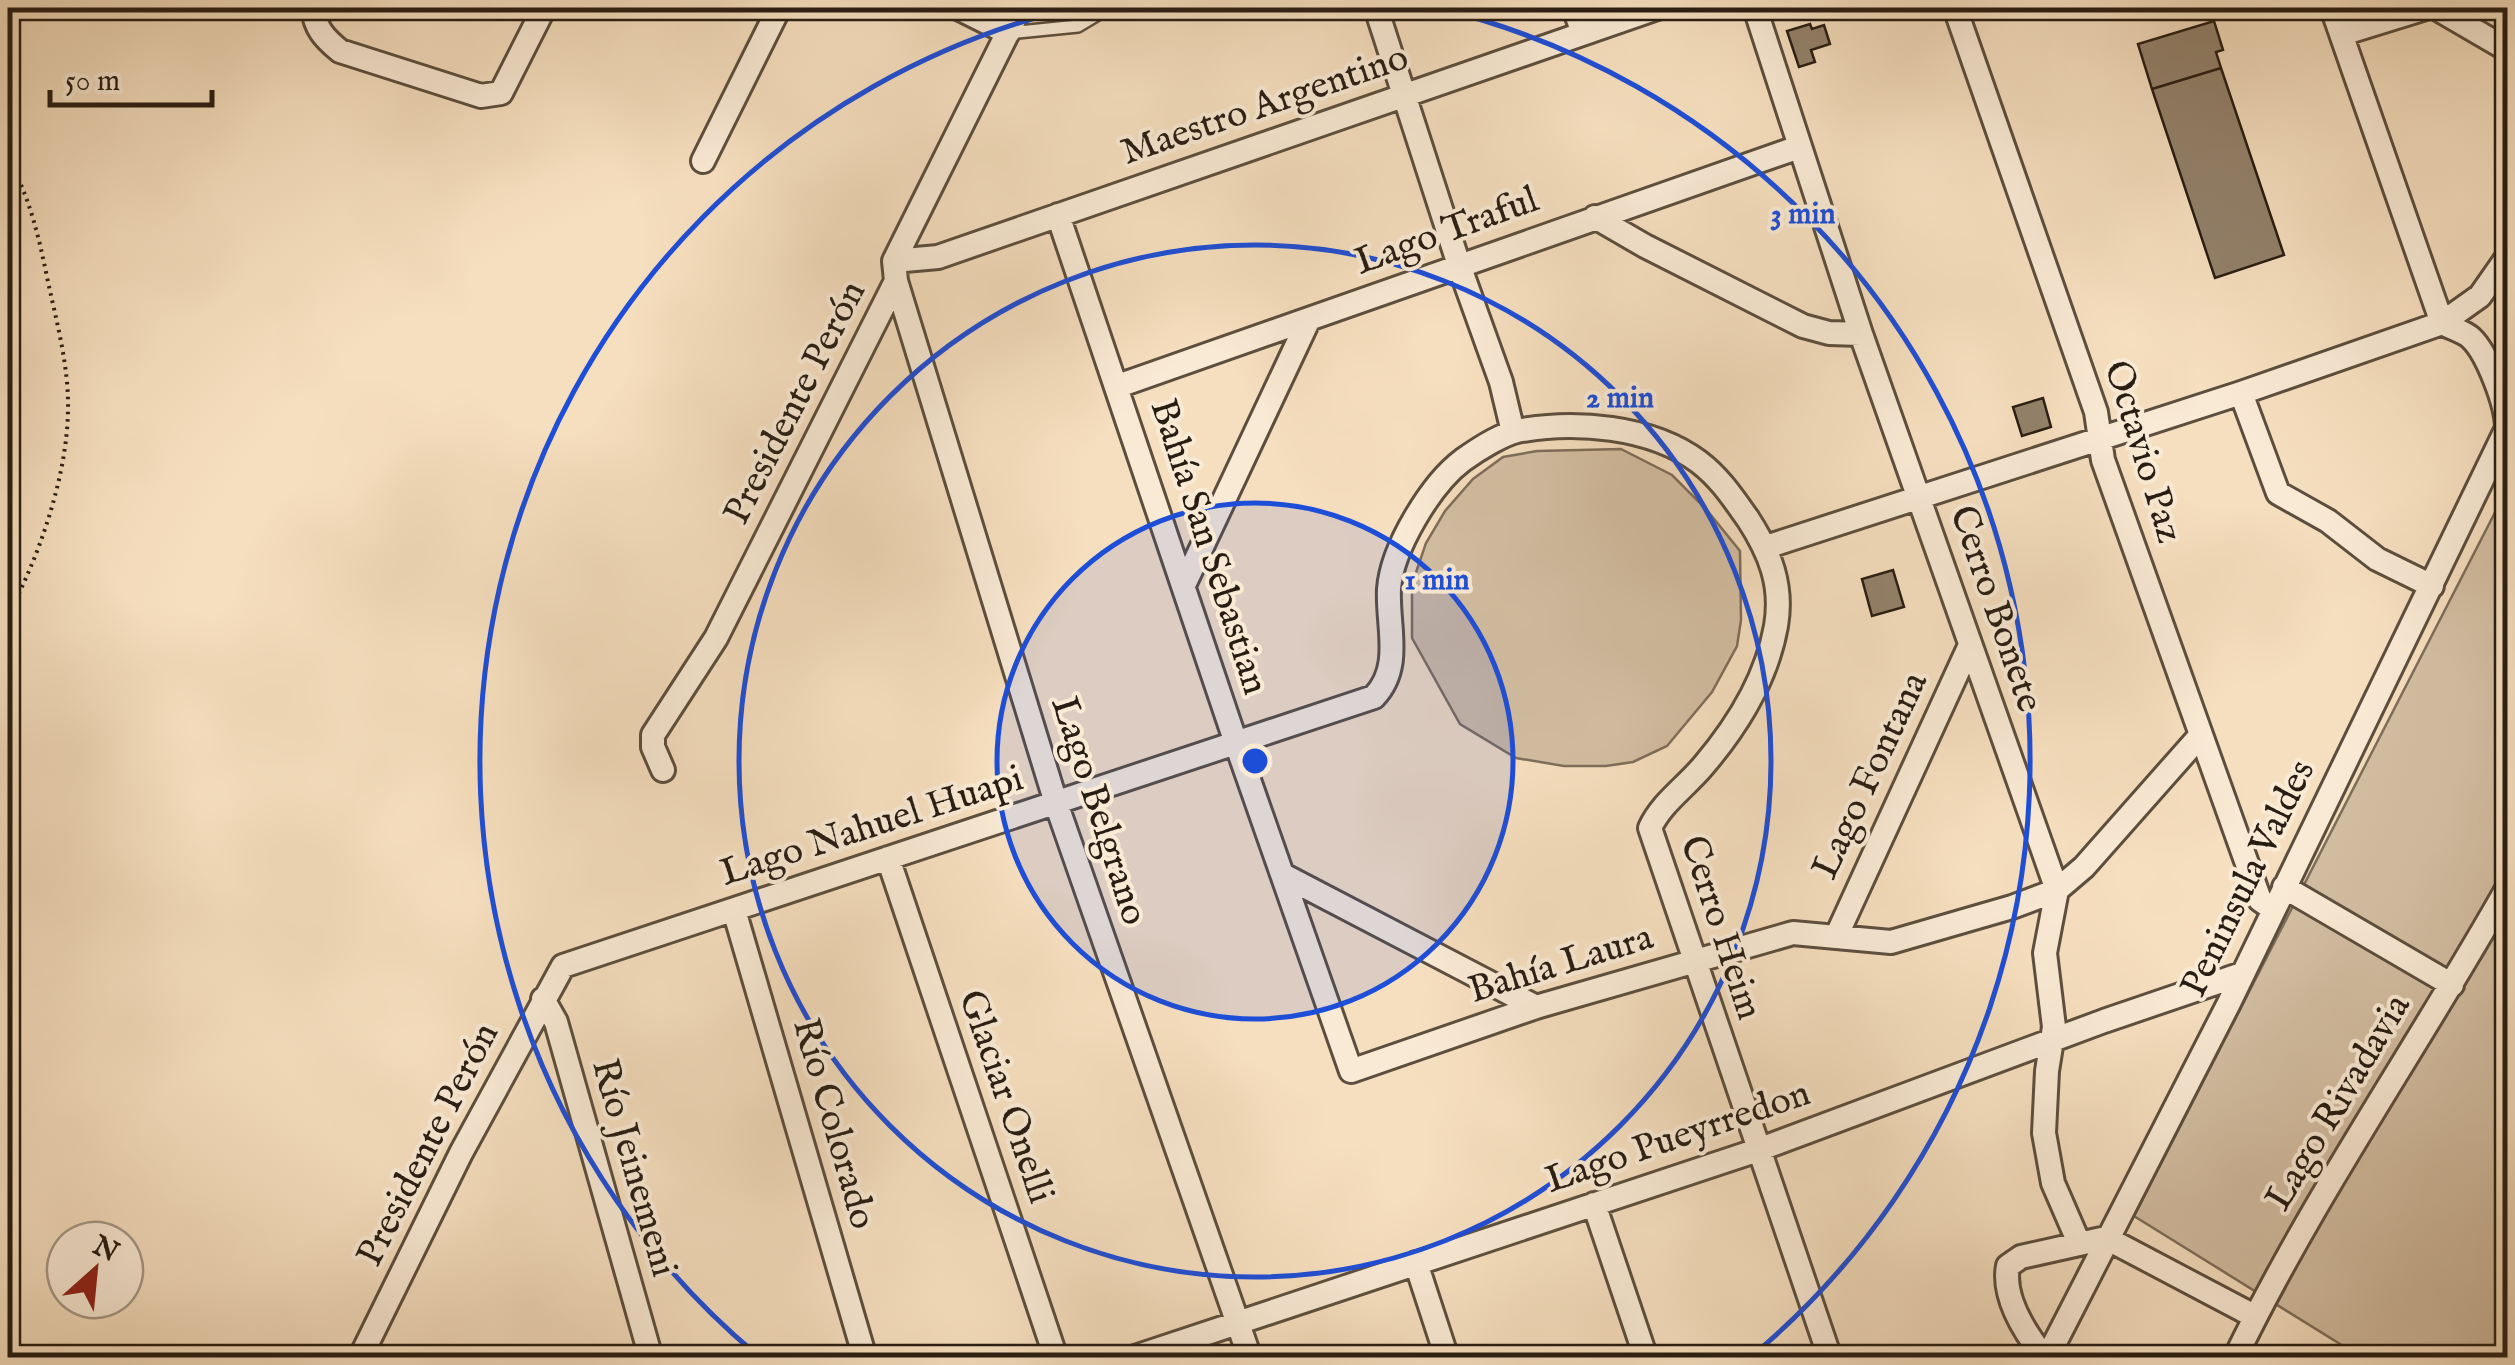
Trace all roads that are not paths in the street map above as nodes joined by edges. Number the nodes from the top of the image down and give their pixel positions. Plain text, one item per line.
1 (544, 8) edge
2 (780, 8) edge
3 (958, 8) edge
4 (1020, 8) edge
5 (1108, 8) edge
6 (1376, 8) edge
7 (1574, 8) edge
8 (1658, 8) edge
9 (1755, 8) edge
10 (1955, 8) edge
11 (2332, 8) edge
12 (2426, 8) edge
13 (2436, 8) edge
14 (314, 14) edge
15 (1008, 32) junction
16 (1583, 33) junction
17 (2342, 34) junction
18 (2508, 50) edge
19 (1404, 94) junction
20 (1799, 147) junction
21 (703, 161) dead end
22 (1058, 215) junction
23 (1595, 217) junction
24 (2508, 256) edge
25 (1459, 265) junction
26 (895, 271) junction
27 (1308, 319) junction
28 (2442, 324) junction
29 (1861, 334) junction
30 (1118, 386) junction
31 (2241, 393) junction
32 (2507, 428) edge
33 (1513, 432) junction
34 (2098, 438) junction
35 (1918, 496) junction
36 (1766, 547) junction
37 (1184, 585) junction
38 (2432, 586) junction
39 (1970, 645) junction
40 (1374, 697) joint
41 (2199, 738) junction
42 (1236, 743) junction
43 (663, 770) dead end
44 (1056, 802) junction
45 (888, 858) junction
46 (1285, 876) junction
47 (2284, 887) junction
48 (2508, 887) edge
49 (2057, 890) junction
50 (2273, 909) junction
51 (734, 910) junction
52 (1836, 937) junction
53 (1694, 961) junction
54 (562, 966) joint
55 (2242, 974) junction
56 (2452, 985) junction
57 (544, 999) junction
58 (1536, 1007) junction
59 (2052, 1041) junction
60 (1351, 1071) joint
61 (1758, 1150) junction
62 (1594, 1204) junction
63 (2106, 1238) junction
64 (2079, 1243) junction
65 (1416, 1263) junction
66 (2254, 1316) junction
67 (1237, 1322) junction
68 (360, 1358) edge
69 (651, 1358) edge
70 (864, 1358) edge
71 (1056, 1358) edge
72 (1132, 1358) edge
73 (1250, 1358) edge
74 (1448, 1358) edge
75 (1646, 1358) edge
76 (1830, 1358) edge
77 (2046, 1358) edge
78 (2235, 1358) edge

1 - 14 street
2 - 21 street
3 - 15 street
4 - 15 street, Presidente Perón
5 - 15 lane
6 - 19 street
7 - 16 street
8 - 16 street, Maestro Argentino
9 - 20 street, Cerro Bonete
10 - 34 street, Octavio Paz
11 - 17 street
12 - 17 street
13 - 18 street
15 - 26 street, Presidente Perón
16 - 19 street, Maestro Argentino
17 - 28 street
19 - 22 street, Maestro Argentino
19 - 25 street
20 - 23 street, Lago Traful
20 - 29 street, Cerro Bonete
22 - 26 street, Maestro Argentino
22 - 30 street, Bahía San Sebastian
23 - 25 street, Lago Traful
23 - 29 street
24 - 28 street
25 - 27 street, Lago Traful
25 - 33 street
26 - 43 street, Presidente Perón
26 - 44 street, Lago Belgrano
27 - 30 street, Lago Traful
27 - 37 street
28 - 31 street
28 - 32 street, Peninsula Valdes
29 - 35 street, Cerro Bonete
30 - 37 street, Bahía San Sebastian
31 - 34 street
31 - 38 street
32 - 38 street, Peninsula Valdes
33 - 36 street, Cerro Heim
33 - 40 street, Cerro Heim
34 - 35 street
34 - 41 street, Octavio Paz
35 - 36 street
35 - 39 street, Cerro Bonete
36 - 53 street, Cerro Heim
37 - 42 street, Bahía San Sebastian
38 - 47 street, Peninsula Valdes
39 - 49 street, Cerro Bonete
39 - 52 street, Lago Fontana
40 - 42 street, Lago Nahuel Huapi
41 - 49 street, Bahía Laura
41 - 50 street, Octavio Paz
42 - 44 street, Lago Nahuel Huapi
42 - 46 street, Bahía San Sebastian
44 - 45 street, Lago Nahuel Huapi
44 - 67 street, Lago Belgrano
45 - 51 street, Lago Nahuel Huapi
45 - 71 street, Glaciar Onelli
46 - 58 street
46 - 60 street, Bahía San Sebastian
47 - 50 street, Peninsula Valdes
47 - 56 street
48 - 56 street, Lago Rivadavia
49 - 52 street, Bahía Laura
49 - 59 street
50 - 55 street, Peninsula Valdes
51 - 54 street, Lago Nahuel Huapi
51 - 70 street, Río Colorado
52 - 53 street, Bahía Laura
53 - 58 street, Bahía Laura
53 - 61 street, Cerro Heim
54 - 57 street, Presidente Perón
55 - 59 street, Lago Pueyrredon
55 - 63 street, Peninsula Valdes
56 - 66 street, Lago Rivadavia
57 - 68 street, Presidente Perón
57 - 69 street, Río Jeinemeni
58 - 60 street, Bahía Laura
59 - 61 street, Lago Pueyrredon
59 - 64 street
61 - 62 street, Lago Pueyrredon
61 - 76 street, Cerro Heim
62 - 65 street, Lago Pueyrredon
62 - 75 street
63 - 64 street
63 - 66 street
63 - 77 street, Peninsula Valdes
64 - 77 street
65 - 67 street, Lago Pueyrredon
65 - 74 street
66 - 78 street, Lago Rivadavia
67 - 72 street, Lago Pueyrredon
67 - 73 street, Lago Belgrano

